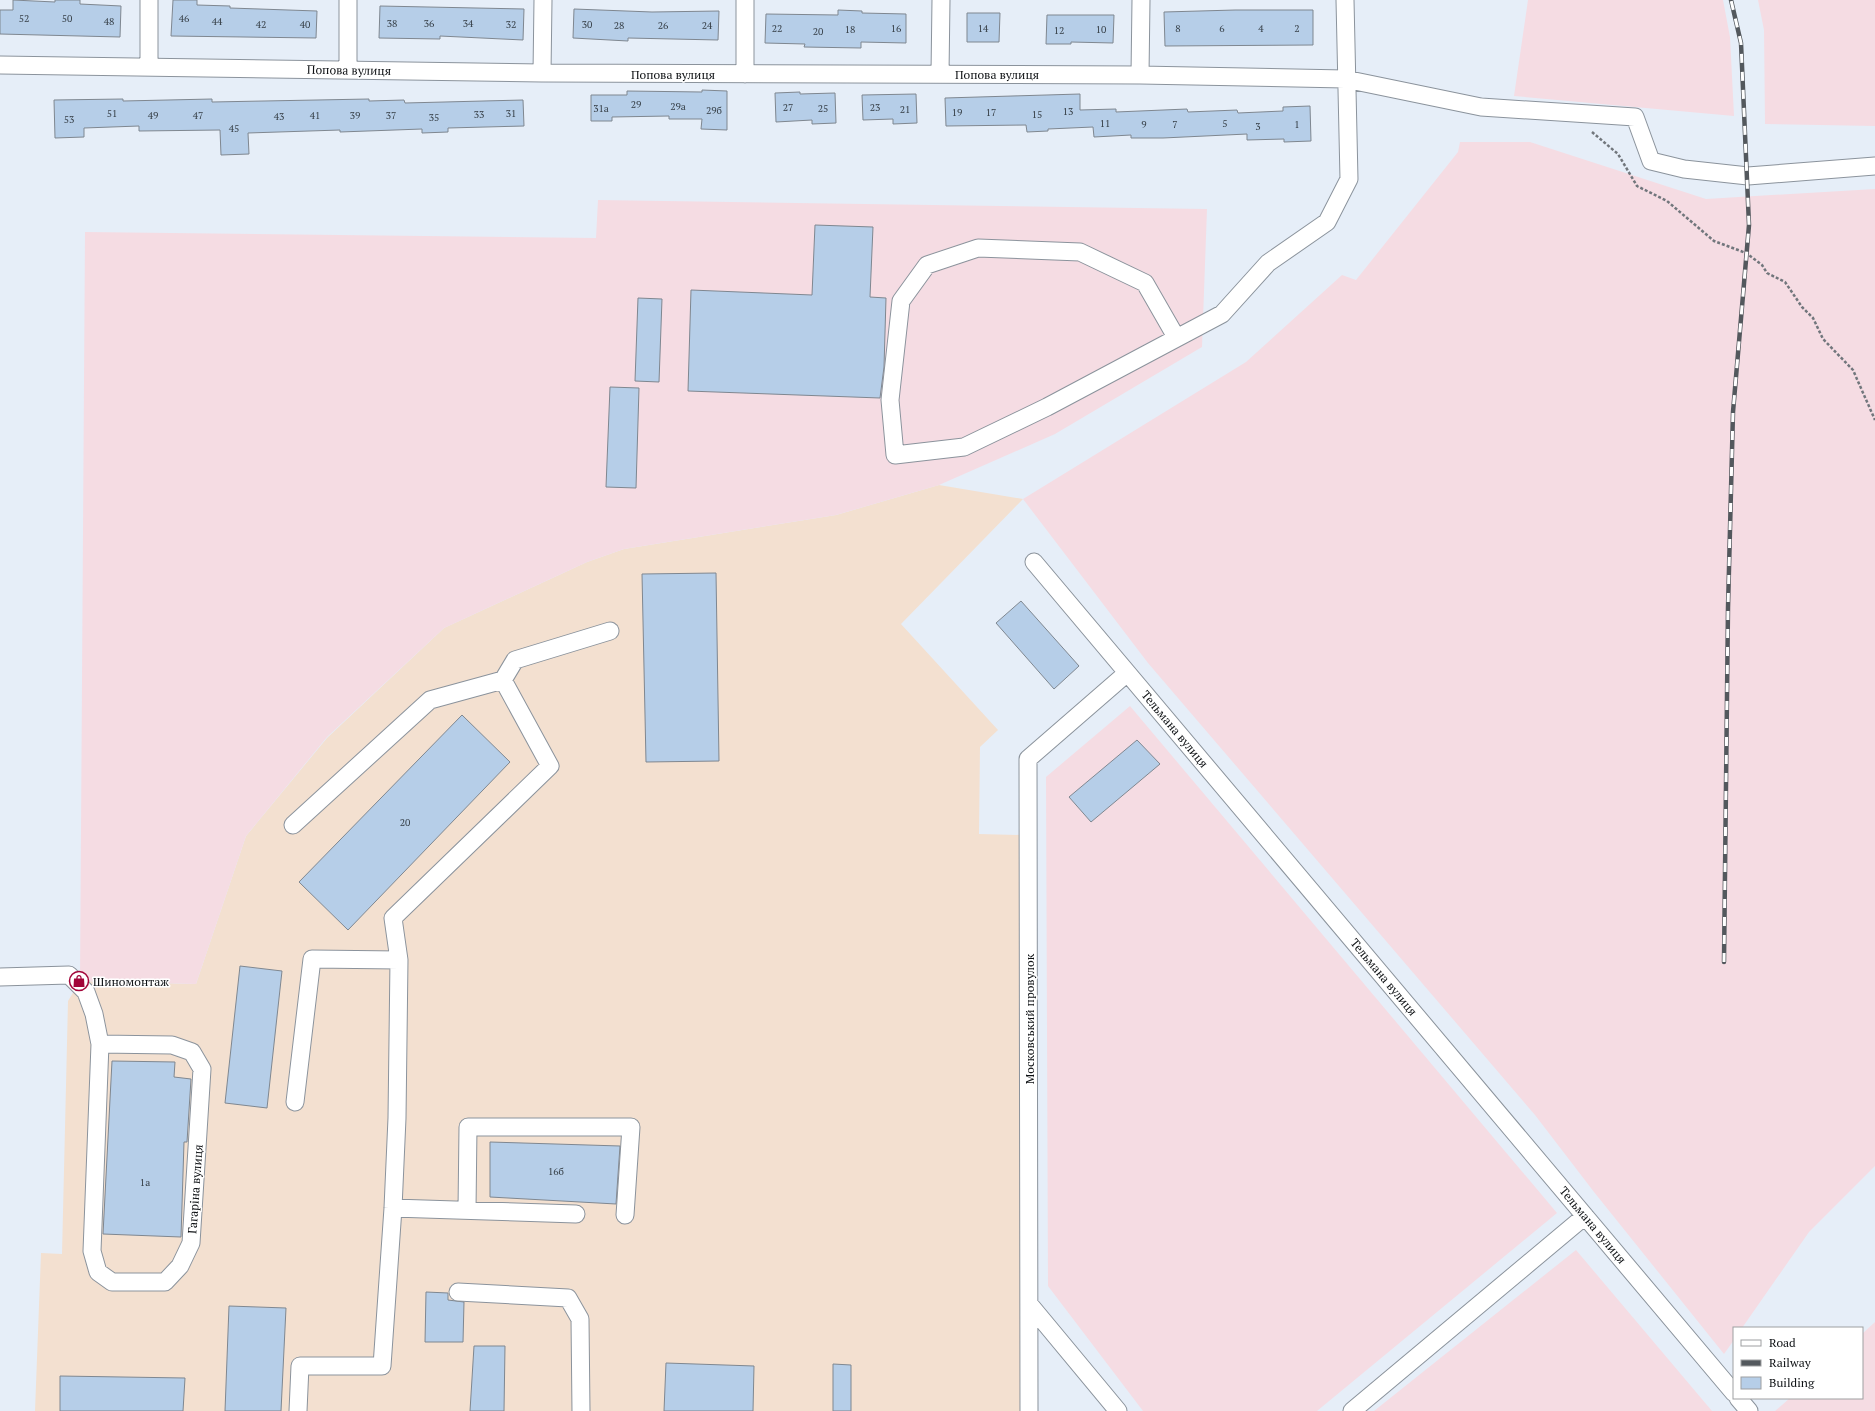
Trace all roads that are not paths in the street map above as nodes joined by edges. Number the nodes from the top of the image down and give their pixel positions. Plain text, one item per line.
1 (149, 0) edge
2 (348, 0) edge
3 (543, 0) edge
4 (745, 0) edge
5 (941, 0) edge
6 (1141, 0) edge
7 (1344, 0) edge
8 (0, 65) edge
9 (149, 67) junction
10 (348, 70) junction
11 (542, 73) junction
12 (745, 74) junction
13 (940, 74) junction
14 (1140, 75) junction
15 (1345, 79) junction
16 (1875, 166) edge
17 (1176, 337) junction
18 (1034, 562) dead end
19 (610, 631) dead end
20 (1127, 672) junction
21 (503, 680) junction
22 (293, 824) dead end
23 (399, 960) junction
24 (0, 977) edge
25 (100, 1044) junction
26 (295, 1102) dead end
27 (393, 1208) junction
28 (467, 1210) junction
29 (576, 1214) dead end
30 (625, 1215) dead end
31 (1585, 1216) junction
32 (458, 1292) dead end
33 (1030, 1305) junction
34 (1733, 1392) edge
35 (1739, 1399) edge
36 (298, 1411) edge
37 (581, 1411) edge
38 (1029, 1411) edge
39 (1118, 1411) edge
40 (1352, 1411) edge
41 (1749, 1411) edge

1 - 9 street
2 - 10 street
3 - 11 street
4 - 12 street
5 - 13 street
6 - 14 street
7 - 15 street
8 - 9 street, Попова вулиця
9 - 10 street, Попова вулиця
10 - 11 street, Попова вулиця
11 - 12 street, Попова вулиця
12 - 13 street, Попова вулиця
13 - 14 street, Попова вулиця
14 - 15 street, Попова вулиця
15 - 16 street, Попова вулиця
15 - 17 street
17 - 17 street
18 - 20 street, Тельмана вулиця
19 - 21 street
20 - 31 street, Тельмана вулиця
20 - 33 street, Московський провулок
21 - 22 street
21 - 23 street
23 - 26 street
23 - 27 street
24 - 25 street, Гагаріна вулиця
25 - 25 street, Гагаріна вулиця
27 - 28 street
27 - 36 street
28 - 29 street
28 - 30 street
31 - 34 street, Тельмана вулиця
31 - 40 street
32 - 37 street
33 - 38 street, Московський провулок
33 - 39 street
35 - 41 street

